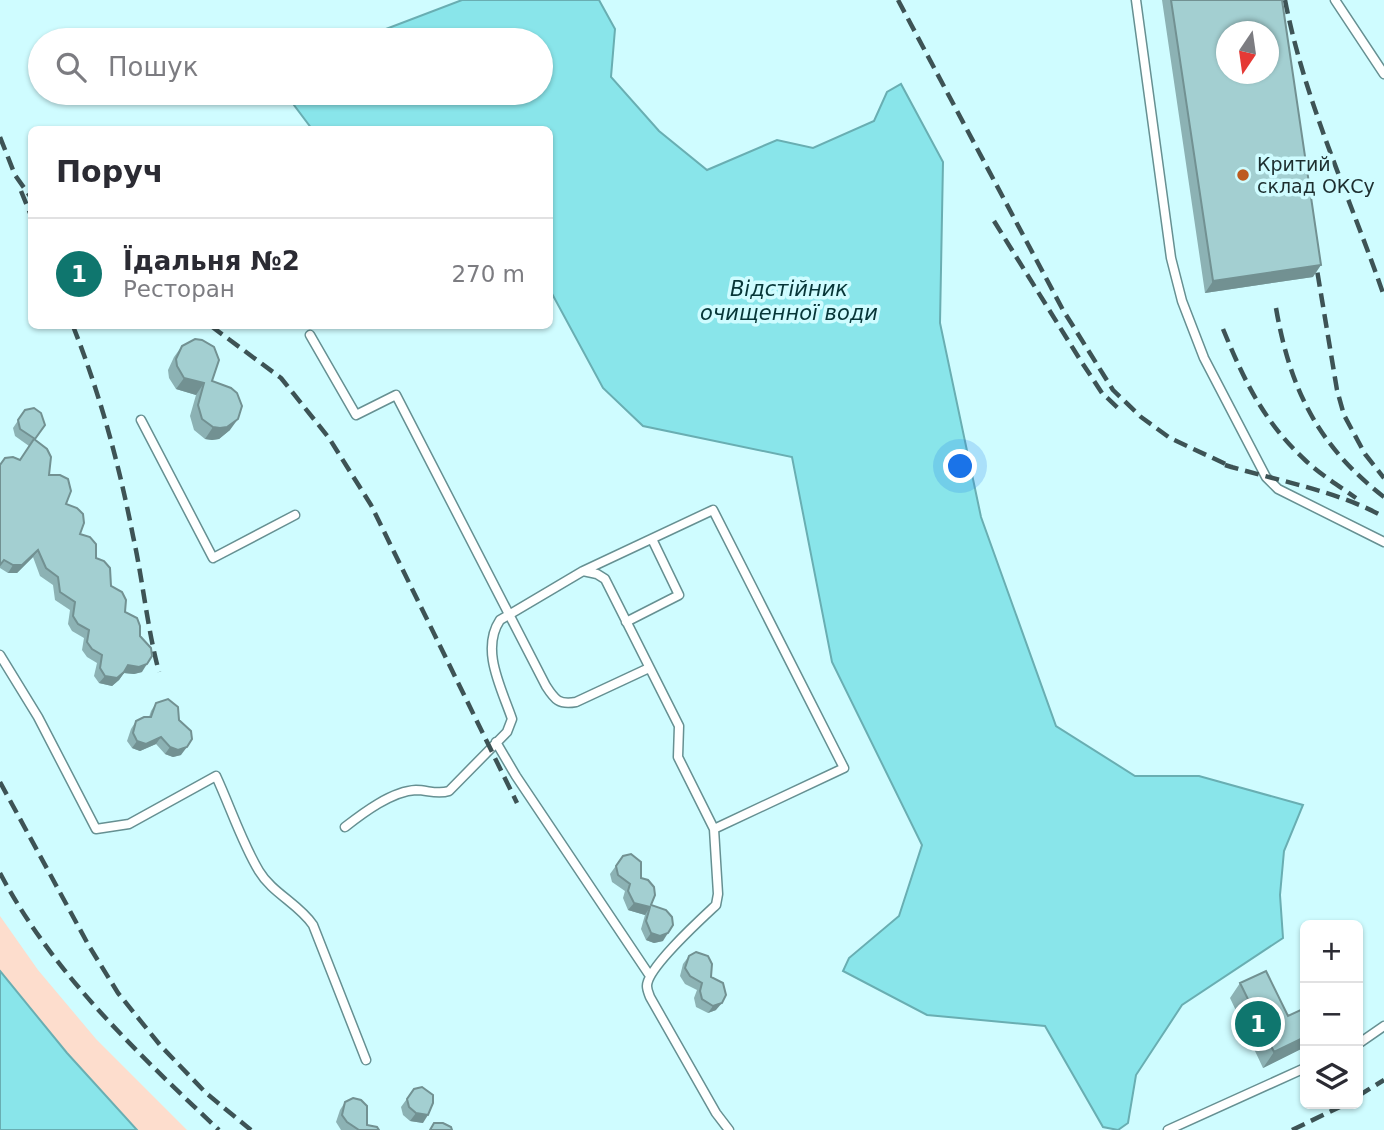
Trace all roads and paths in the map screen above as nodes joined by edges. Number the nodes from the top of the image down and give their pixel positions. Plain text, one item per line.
1 (1136, 0) edge
2 (1335, 0) edge
3 (1384, 74) edge
4 (310, 335) dead end
5 (141, 420) dead end
6 (295, 515) dead end
7 (652, 539) junction
8 (1384, 542) edge
9 (583, 571) junction
10 (509, 615) junction
11 (626, 622) junction
12 (0, 655) edge
13 (649, 668) junction
14 (496, 742) junction
15 (345, 827) dead end
16 (714, 829) junction
17 (650, 976) junction
18 (1384, 1026) edge
19 (1363, 1041) edge
20 (366, 1060) dead end
21 (1300, 1070) edge
22 (729, 1130) edge
23 (1168, 1130) edge

1 - 8 lane
2 - 3 lane
4 - 10 lane
5 - 6 lane
7 - 9 lane
7 - 11 lane
7 - 16 lane
9 - 10 lane
9 - 11 lane
10 - 13 lane
10 - 14 lane
11 - 13 lane
12 - 20 lane
13 - 16 lane
14 - 15 lane
14 - 17 lane
16 - 17 lane
17 - 22 lane
18 - 19 lane
21 - 23 lane

